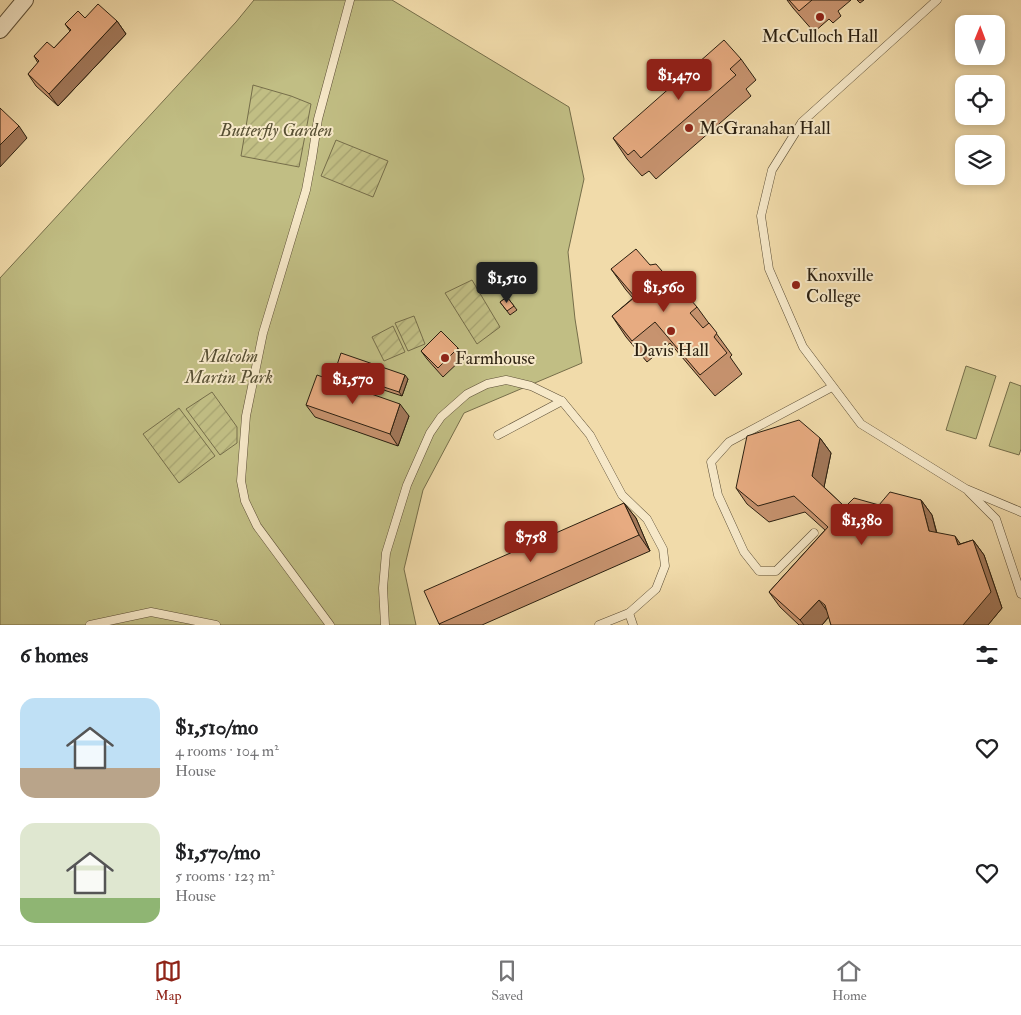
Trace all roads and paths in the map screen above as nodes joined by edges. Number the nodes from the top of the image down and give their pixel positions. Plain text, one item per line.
1 (25, 0) edge
2 (350, 0) edge
3 (937, 0) edge
4 (0, 30) edge
5 (832, 387) junction
6 (562, 401) junction
7 (498, 435) dead end
8 (966, 489) junction
9 (1021, 512) edge
10 (814, 533) edge
11 (1021, 594) edge
12 (629, 613) junction
13 (90, 625) edge
14 (216, 625) edge
15 (330, 625) edge
16 (385, 625) edge
17 (599, 625) edge
18 (633, 625) edge

1 - 4 street
2 - 15 lane
3 - 5 lane
5 - 8 lane
5 - 10 lane
6 - 7 lane
6 - 12 lane
6 - 16 lane
8 - 9 lane
8 - 11 lane
12 - 17 lane
12 - 18 lane
13 - 14 lane

